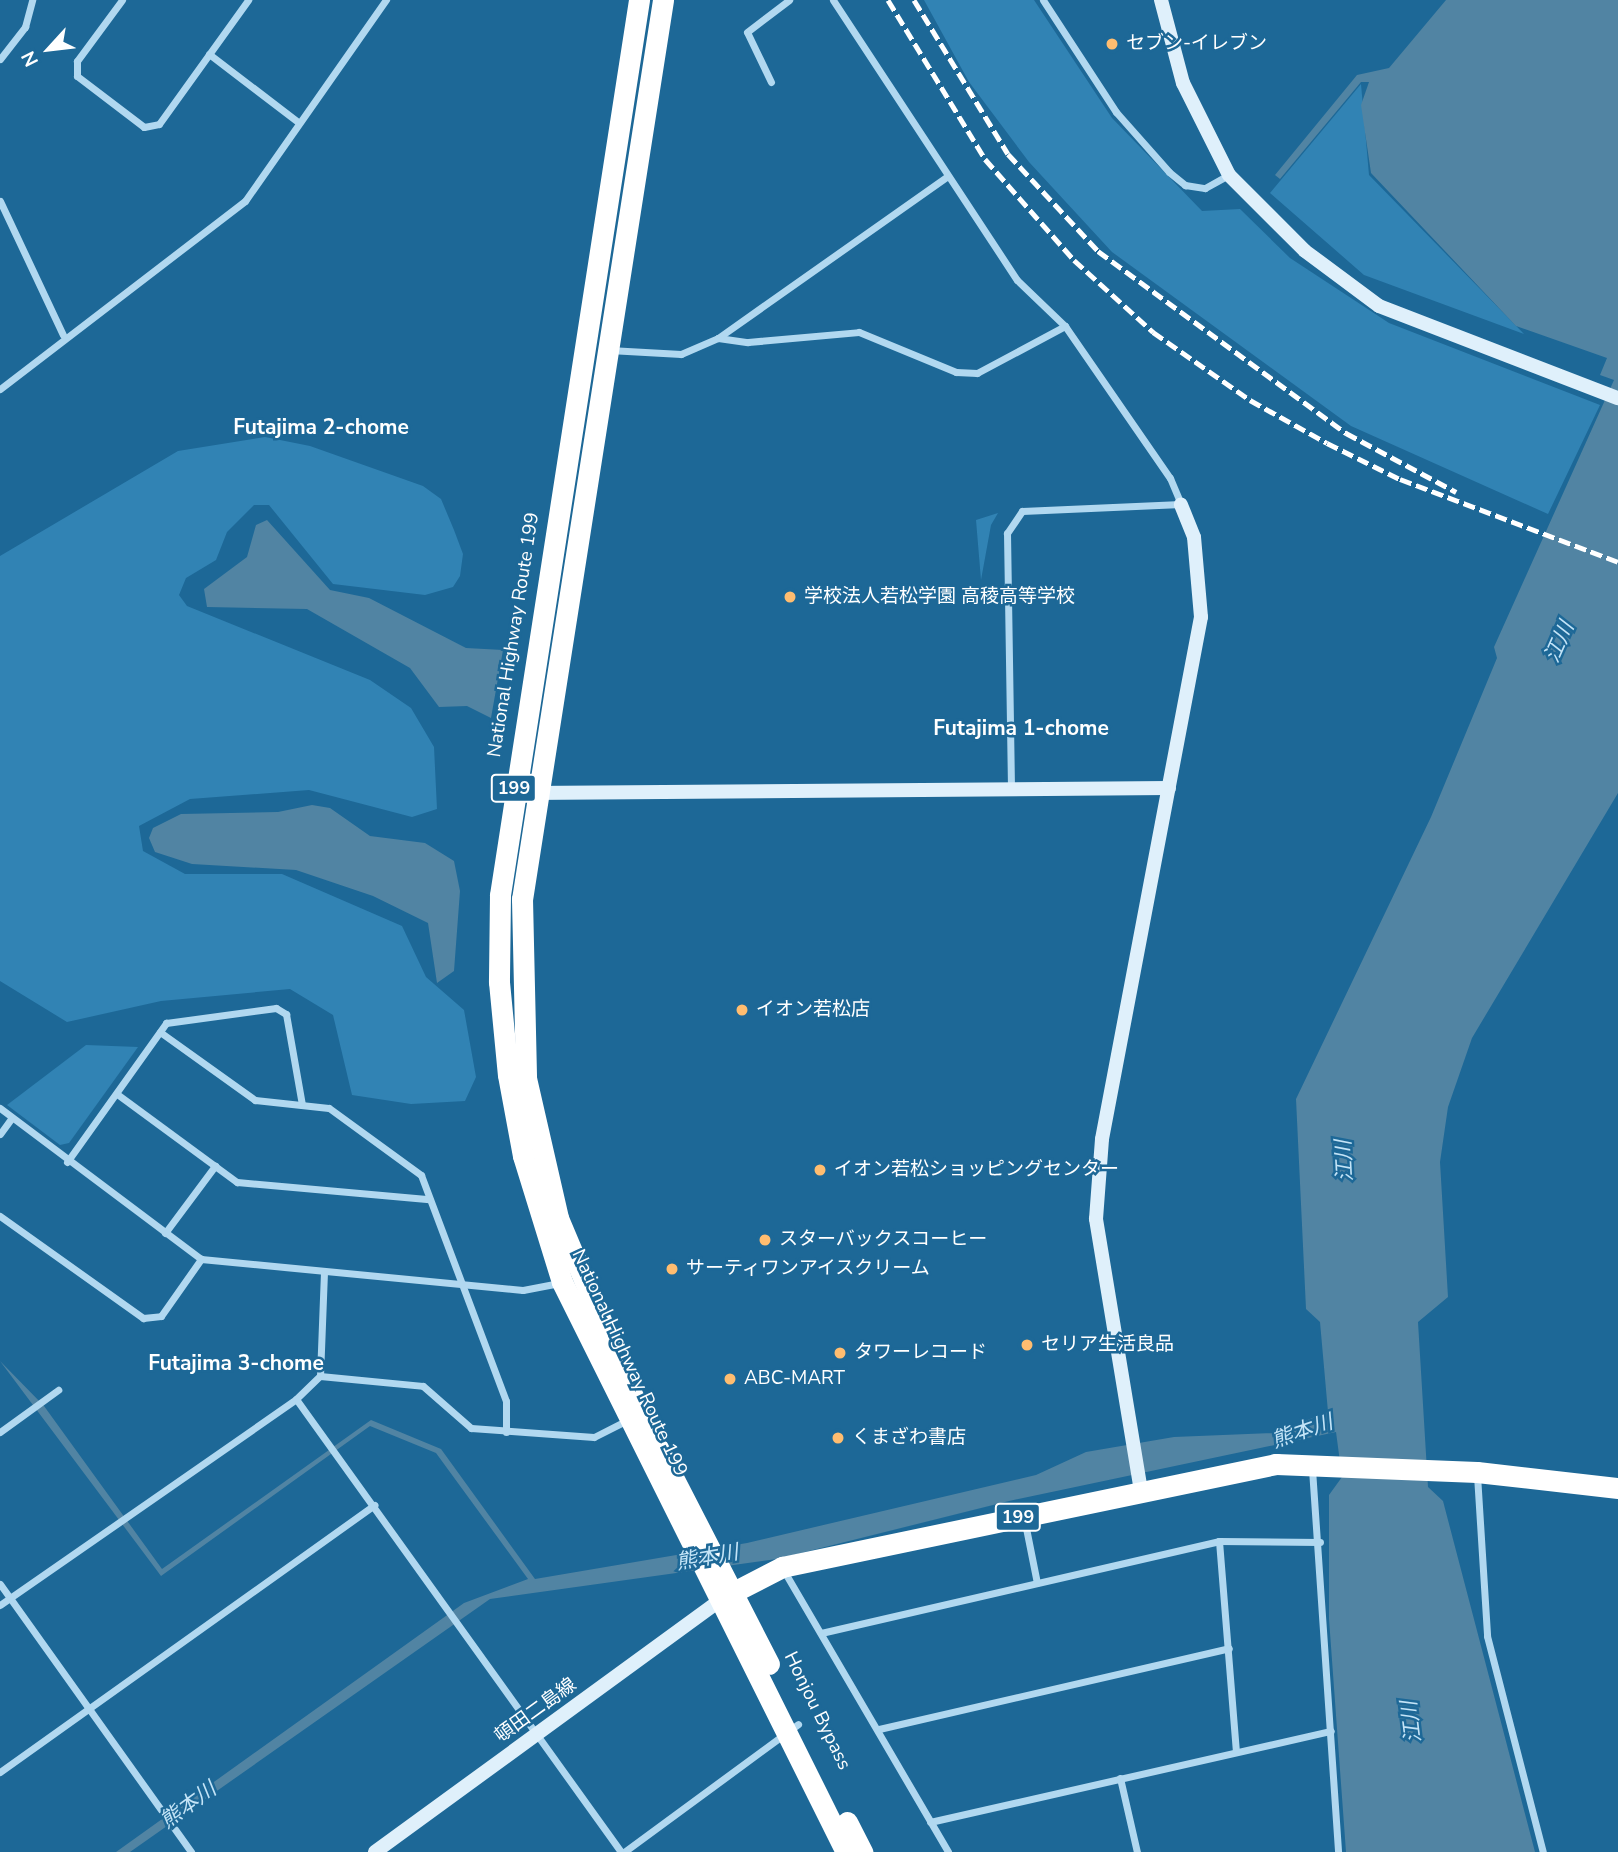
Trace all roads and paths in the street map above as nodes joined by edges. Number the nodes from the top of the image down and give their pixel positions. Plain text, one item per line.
1 (32, 0) edge
2 (122, 0) edge
3 (248, 0) edge
4 (386, 0) edge
5 (639, 0) edge
6 (663, 0) edge
7 (789, 0) edge
8 (833, 0) edge
9 (1043, 0) edge
10 (1161, 0) edge
11 (209, 54) junction
12 (0, 59) edge
13 (771, 82) dead end
14 (298, 122) junction
15 (1229, 175) junction
16 (948, 176) junction
17 (0, 201) edge
18 (1065, 326) junction
19 (63, 335) junction
20 (718, 338) junction
21 (603, 349) junction
22 (0, 389) edge
23 (1618, 398) edge
24 (1181, 504) junction
25 (1011, 787) junction
26 (1169, 788) junction
27 (514, 789) junction
28 (537, 794) junction
29 (160, 1032) junction
30 (117, 1094) junction
31 (302, 1105) junction
32 (0, 1108) edge
33 (11, 1119) junction
34 (0, 1134) edge
35 (67, 1162) junction
36 (215, 1166) junction
37 (429, 1199) junction
38 (0, 1216) edge
39 (165, 1233) junction
40 (201, 1259) junction
41 (324, 1272) junction
42 (562, 1282) junction
43 (462, 1283) junction
44 (320, 1376) junction
45 (58, 1390) dead end
46 (296, 1399) junction
47 (634, 1417) junction
48 (0, 1432) edge
49 (506, 1432) junction
50 (1318, 1465) junction
51 (1470, 1472) junction
52 (1618, 1488) edge
53 (1141, 1491) junction
54 (374, 1505) junction
55 (1024, 1516) junction
56 (1219, 1541) junction
57 (1320, 1542) junction
58 (782, 1567) junction
59 (1037, 1583) junction
60 (0, 1584) edge
61 (726, 1595) junction
62 (11, 1600) junction
63 (0, 1605) edge
64 (821, 1633) junction
65 (1229, 1648) junction
66 (88, 1709) junction
67 (792, 1727) junction
68 (879, 1729) junction
69 (1331, 1731) junction
70 (535, 1736) junction
71 (1236, 1751) junction
72 (0, 1772) edge
73 (1120, 1778) junction
74 (930, 1822) junction
75 (856, 1851) edge
76 (191, 1852) edge
77 (374, 1852) edge
78 (623, 1852) edge
79 (948, 1852) edge
80 (1137, 1852) edge
81 (1338, 1852) edge
82 (1543, 1852) edge

1 - 12 street
2 - 11 street
3 - 11 street
4 - 14 street
5 - 27 highway, National Highway Route 199 / 199
6 - 21 highway, National Highway Route 199 / 199
7 - 13 street
8 - 16 street
9 - 15 street
10 - 15 street
11 - 14 street
14 - 19 street
15 - 23 street
16 - 18 street
16 - 20 street
17 - 19 street
18 - 20 street
18 - 24 street
19 - 22 street
20 - 21 street
21 - 28 highway, National Highway Route 199 / 199
24 - 25 street
24 - 26 street
25 - 26 street
25 - 28 street
26 - 53 street
27 - 28 street
27 - 42 highway, National Highway Route 199 / 199
28 - 47 highway, National Highway Route 199 / 199
29 - 30 street
29 - 31 street
29 - 31 street
30 - 35 street
30 - 36 street
31 - 37 street
32 - 33 street
33 - 34 street
33 - 35 street
35 - 39 street
36 - 37 street
36 - 39 street
37 - 43 street
38 - 40 street
39 - 40 street
40 - 41 street
41 - 43 street
41 - 44 street
42 - 43 street
42 - 47 highway, National Highway Route 199 / 199
43 - 49 street
44 - 46 street
44 - 49 street
45 - 48 street
46 - 54 street
46 - 62 street
47 - 49 street
47 - 61 highway, National Highway Route 199 / 199
50 - 51 highway, 199
50 - 53 highway, 199
50 - 57 street
51 - 52 highway, 199
51 - 82 street
53 - 55 highway, 199
54 - 66 street
54 - 70 street
55 - 58 highway, 199
55 - 59 street
56 - 57 street
56 - 59 street
56 - 65 street
57 - 69 street
58 - 61 highway, 199
58 - 64 street
59 - 64 street
60 - 62 street
61 - 67 highway, Honjou Bypass / 199
61 - 70 street, 頓田二島線
62 - 63 street
62 - 66 street
64 - 68 street
65 - 68 street
65 - 71 street
66 - 72 street
66 - 76 street
67 - 75 highway, Honjou Bypass / 199
67 - 78 street
68 - 74 street
69 - 71 street
69 - 81 street
70 - 77 street, 頓田二島線
70 - 78 street
71 - 73 street
73 - 74 street
73 - 80 street
74 - 79 street

